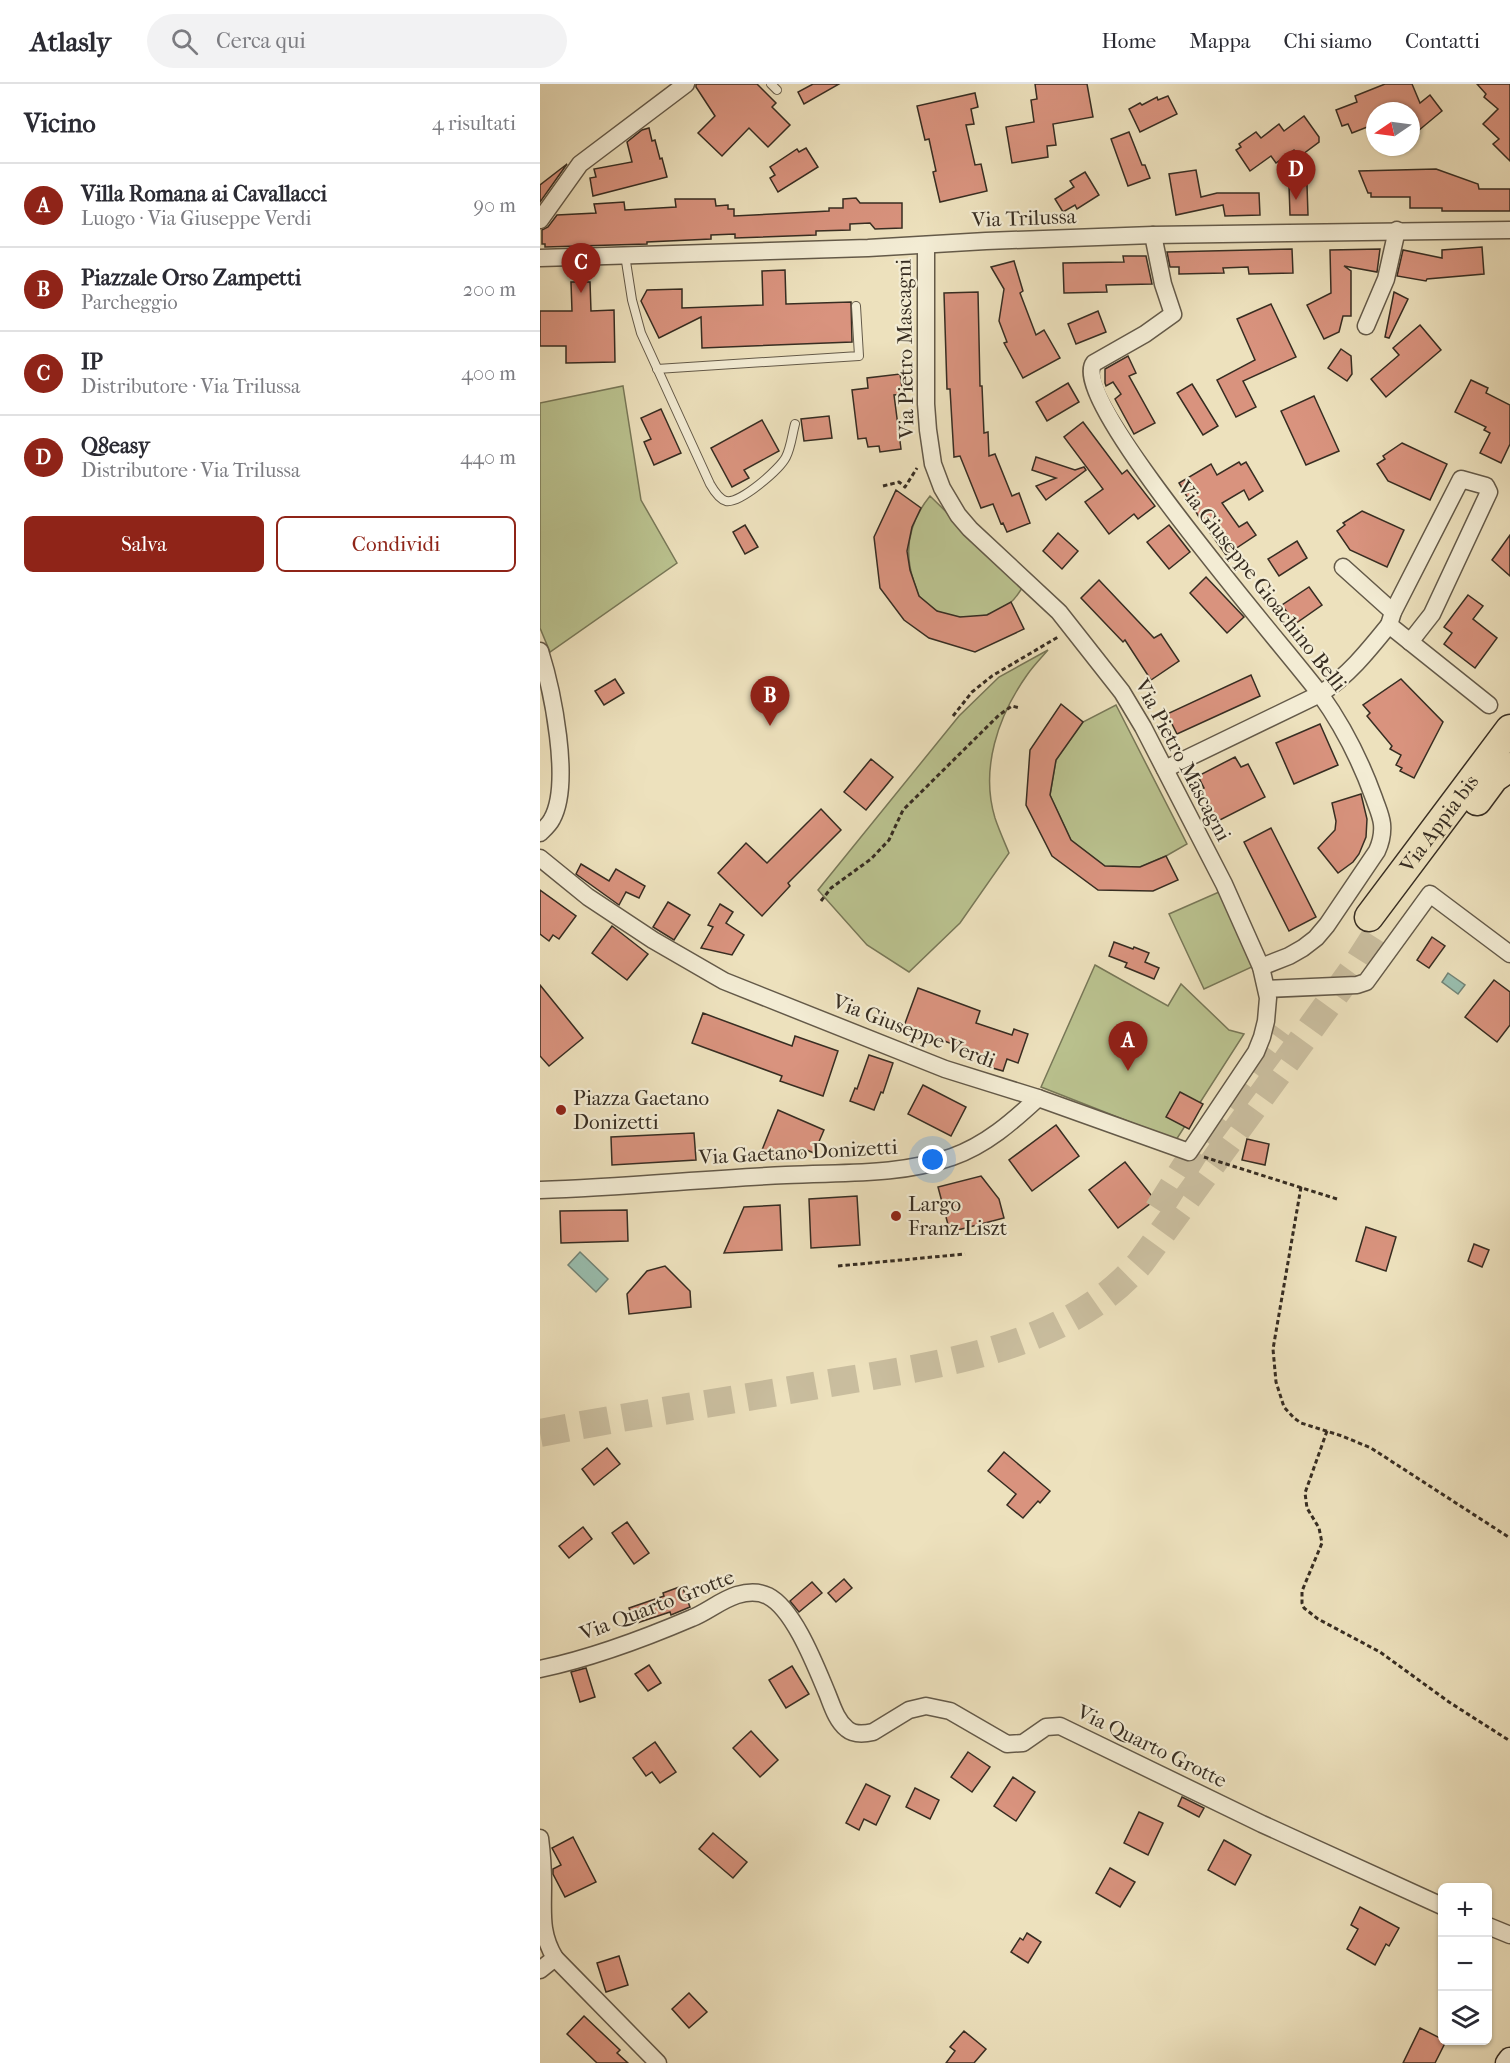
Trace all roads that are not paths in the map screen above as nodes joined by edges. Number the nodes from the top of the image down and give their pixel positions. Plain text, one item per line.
1 (686, 84) edge
2 (540, 220) edge
3 (1397, 230) junction
4 (1510, 230) edge
5 (1153, 235) junction
6 (926, 245) junction
7 (625, 255) junction
8 (540, 258) edge
9 (856, 306) dead end
10 (1366, 326) dead end
11 (657, 369) junction
12 (795, 424) dead end
13 (1343, 567) dead end
14 (1391, 618) junction
15 (1410, 642) junction
16 (540, 651) edge
17 (1320, 694) junction
18 (1489, 705) dead end
19 (1510, 729) edge
20 (1505, 767) edge
21 (1165, 769) junction
22 (540, 833) edge
23 (540, 858) edge
24 (1510, 954) edge
25 (1262, 968) junction
26 (1266, 989) junction
27 (1038, 1098) junction
28 (1189, 1152) joint
29 (540, 1190) edge
30 (540, 1669) edge
31 (540, 1838) edge
32 (1438, 1904) edge
33 (1492, 1928) edge
34 (1510, 1935) edge
35 (555, 1958) junction
36 (540, 1970) edge
37 (1510, 2059) edge
38 (658, 2063) edge
39 (1507, 2063) edge

1 - 2 street
3 - 4 street, Via Trilussa
3 - 5 street, Via Trilussa
3 - 10 street
5 - 6 street, Via Trilussa
5 - 17 street, Via Giuseppe Gioachino Belli
6 - 7 street, Via Trilussa
6 - 21 street, Via Pietro Mascagni
7 - 8 street, Via Trilussa
7 - 11 lane
9 - 11 lane
11 - 12 lane
13 - 14 street
14 - 15 street
14 - 15 street
14 - 17 street
15 - 18 street
16 - 22 street
17 - 21 street
17 - 25 street, Via Giuseppe Gioachino Belli
19 - 20 highway, Via Appia bis
21 - 25 street, Via Pietro Mascagni
23 - 27 street, Via Giuseppe Verdi
24 - 26 street
25 - 26 street, Via Pietro Mascagni
26 - 28 street, Via Pietro Mascagni
27 - 28 street, Via Giuseppe Verdi
27 - 29 street, Via Gaetano Donizetti
30 - 32 street, Via Quarto Grotte
31 - 35 street
33 - 34 street
35 - 36 street
35 - 38 street
37 - 39 main road

